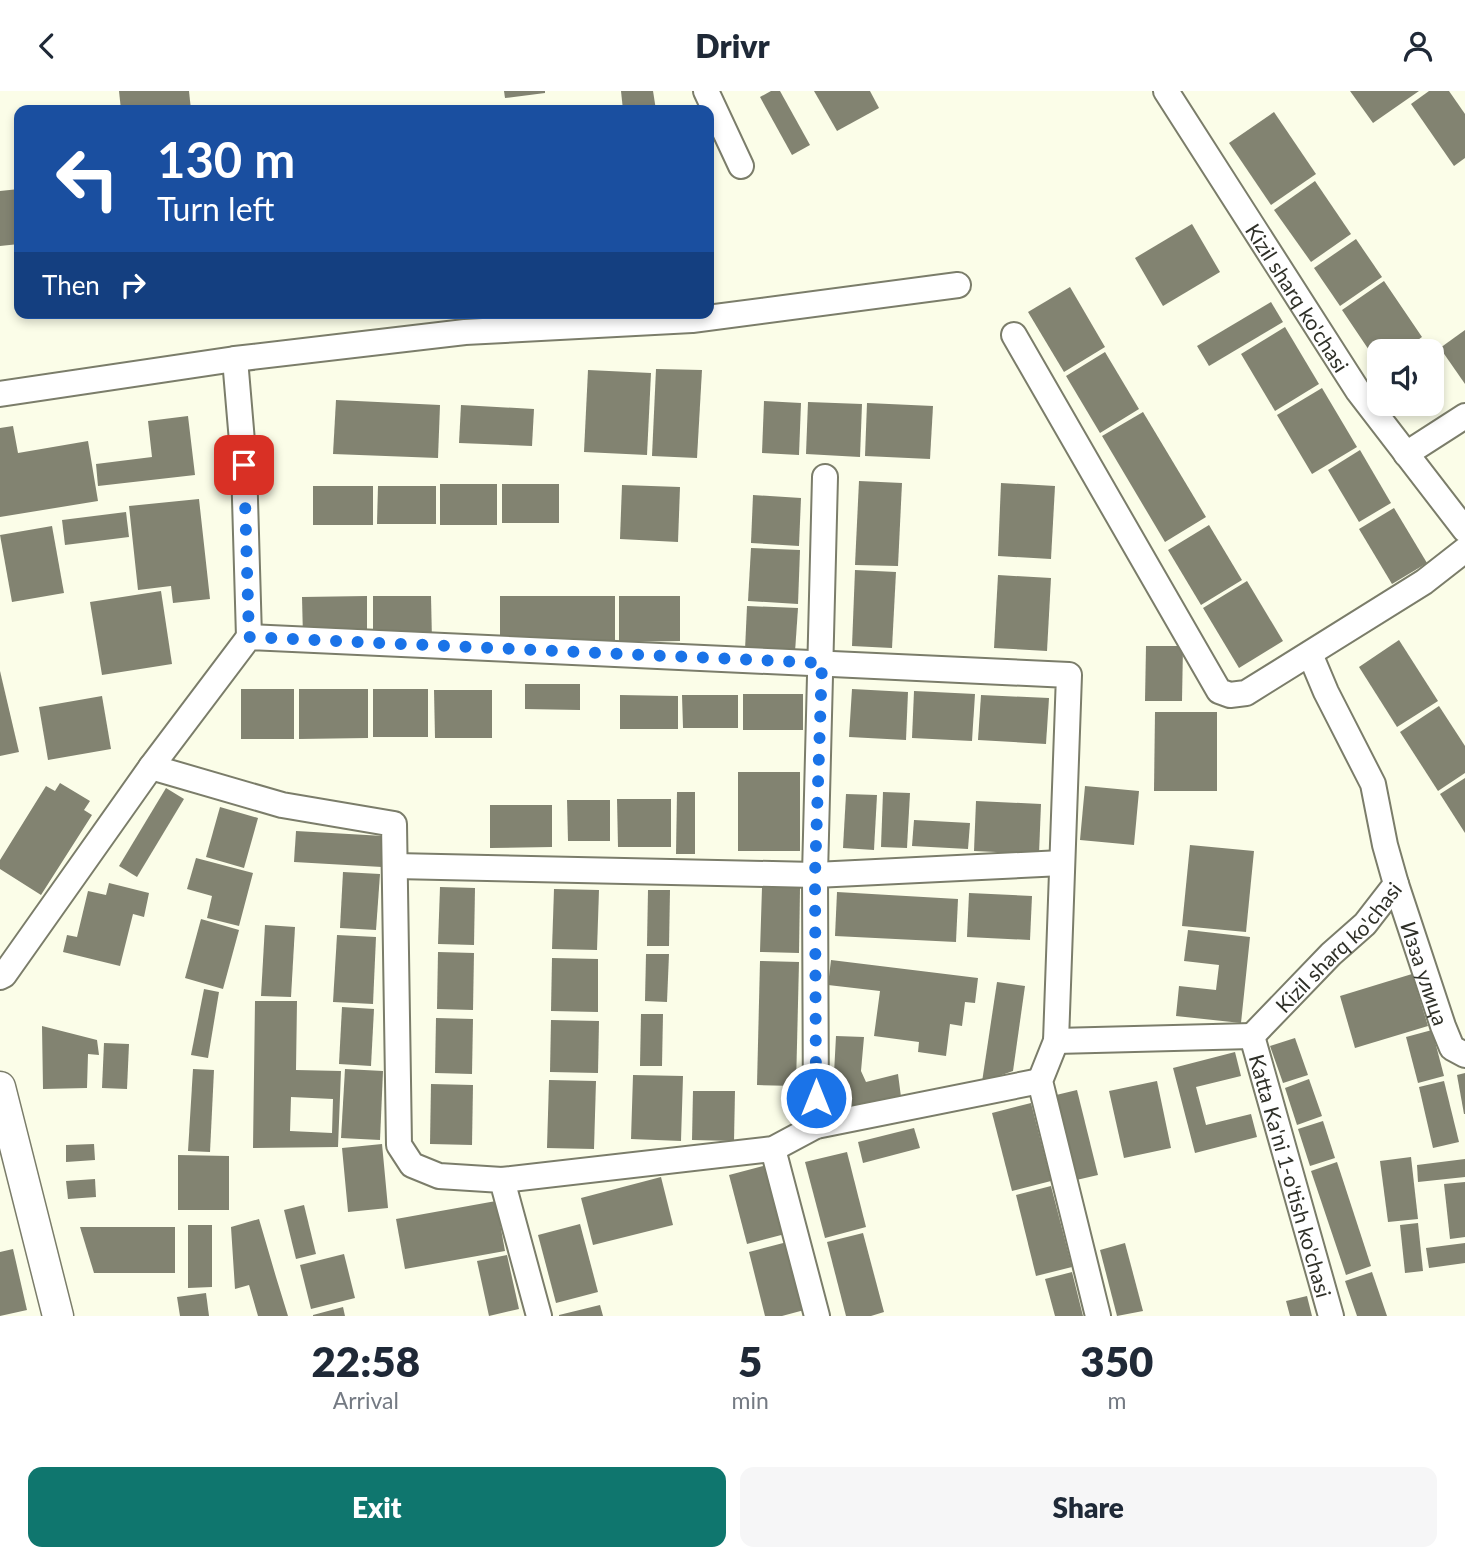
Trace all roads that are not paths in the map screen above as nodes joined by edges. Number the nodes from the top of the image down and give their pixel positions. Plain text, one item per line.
1 (1166, 91) edge
2 (714, 108) edge
3 (741, 166) dead end
4 (958, 285) dead end
5 (714, 317) edge
6 (700, 319) edge
7 (1014, 335) dead end
8 (235, 359) junction
9 (0, 394) edge
10 (1465, 416) edge
11 (1406, 454) junction
12 (825, 477) dead end
13 (1465, 530) edge
14 (1465, 550) edge
15 (249, 637) junction
16 (1311, 654) junction
17 (822, 663) junction
18 (151, 767) junction
19 (1062, 863) junction
20 (395, 866) junction
21 (815, 875) junction
22 (1396, 884) junction
23 (0, 977) edge
24 (1252, 1036) junction
25 (1056, 1041) junction
26 (1465, 1055) edge
27 (1040, 1081) junction
28 (0, 1087) edge
29 (816, 1126) junction
30 (774, 1149) junction
31 (502, 1180) junction
32 (12, 1187) edge
33 (58, 1316) edge
34 (539, 1316) edge
35 (817, 1316) edge
36 (1098, 1316) edge
37 (1331, 1316) edge

1 - 11 street, Kizil sharq ko'chasi
2 - 3 street
4 - 5 street
6 - 8 street
7 - 16 street
8 - 9 street
8 - 15 street
10 - 11 street
11 - 13 street, Kizil sharq ko'chasi
12 - 17 street
14 - 16 street
15 - 17 street
15 - 18 street
16 - 22 street, Kizil sharq ko'chasi
17 - 19 street
17 - 21 street
18 - 20 street
18 - 23 street
19 - 21 street
19 - 25 street
20 - 21 street
20 - 31 street
21 - 29 street
22 - 24 street, Kizil sharq ko'chasi
22 - 26 street, Изза улица
24 - 25 street
24 - 37 street, Katta Ka'ni 1-o'tish ko'chasi
25 - 27 street
27 - 29 street
27 - 36 street
28 - 32 street
29 - 30 street
30 - 31 street
30 - 35 street
31 - 34 street
32 - 33 street

